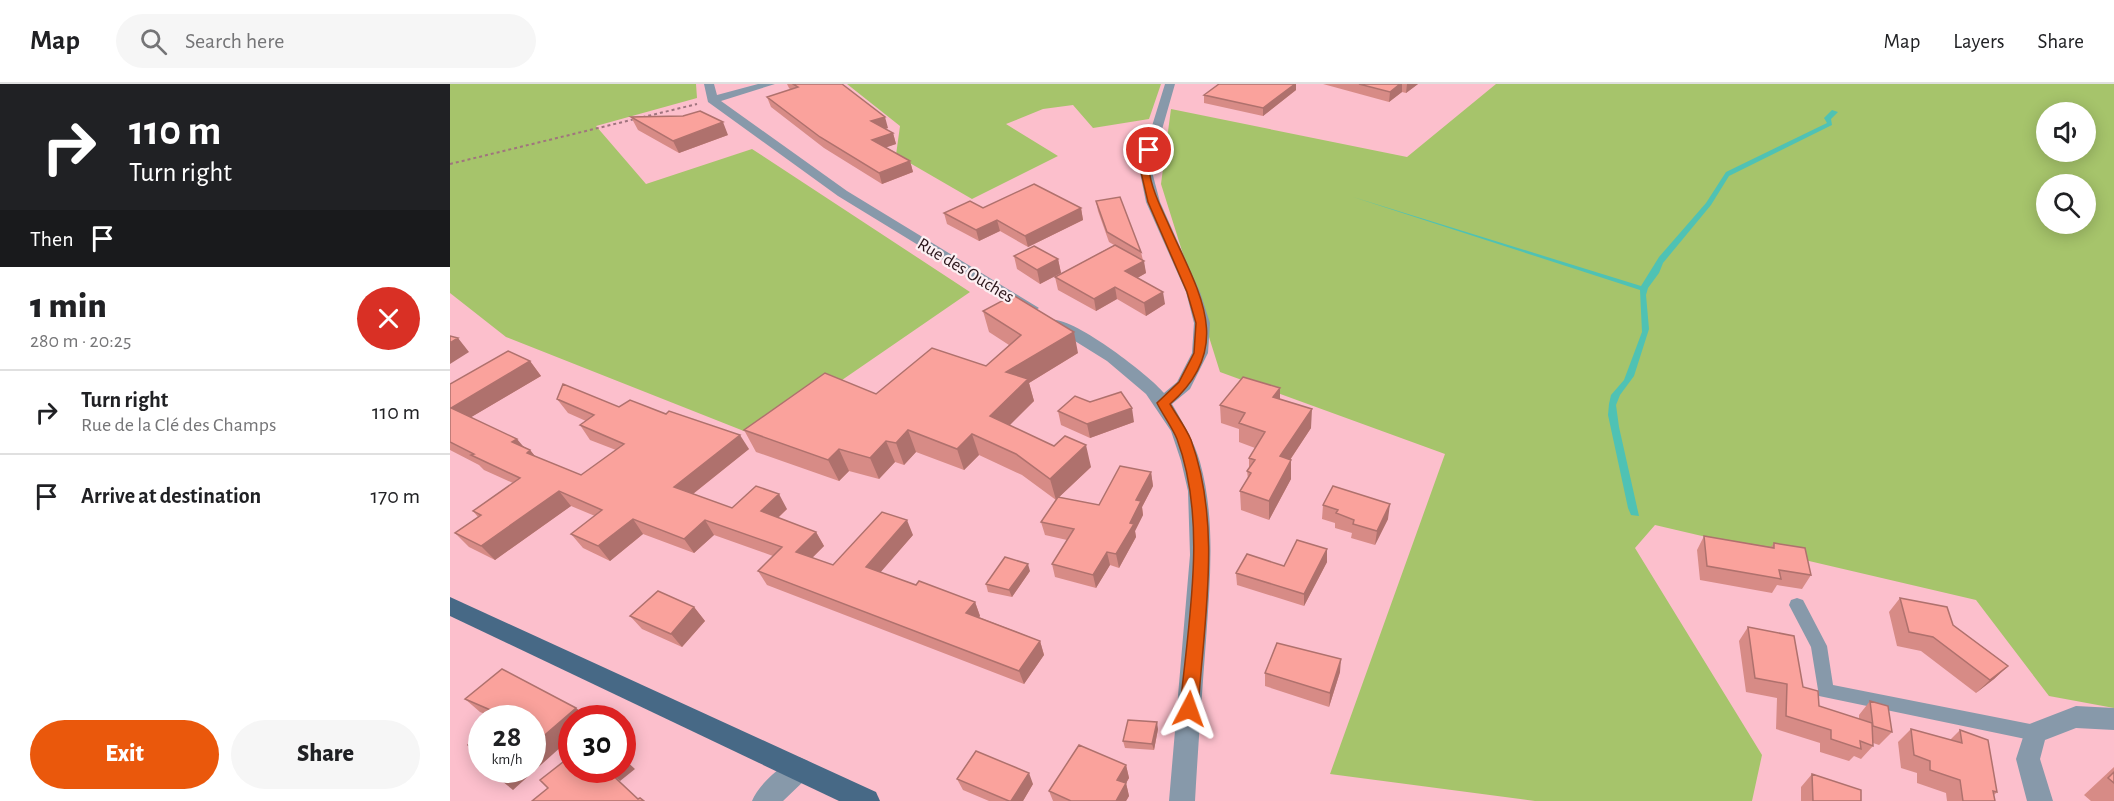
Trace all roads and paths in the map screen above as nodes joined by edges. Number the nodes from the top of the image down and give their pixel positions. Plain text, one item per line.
1 (770, 84) edge
2 (1170, 84) edge
3 (711, 92) edge
4 (450, 164) edge
5 (1163, 403) junction
6 (1797, 605) dead end
7 (450, 606) edge
8 (2114, 719) edge
9 (2036, 733) junction
10 (799, 769) junction
11 (765, 801) edge
12 (867, 801) edge
13 (1182, 801) edge
14 (2040, 801) edge

1 - 3 street
2 - 5 street
3 - 4 path
3 - 5 street, Rue des Ouches
5 - 13 street, Rue des Ouches
6 - 9 lane
7 - 10 main road
8 - 9 street
9 - 14 street
10 - 11 street
10 - 12 main road

